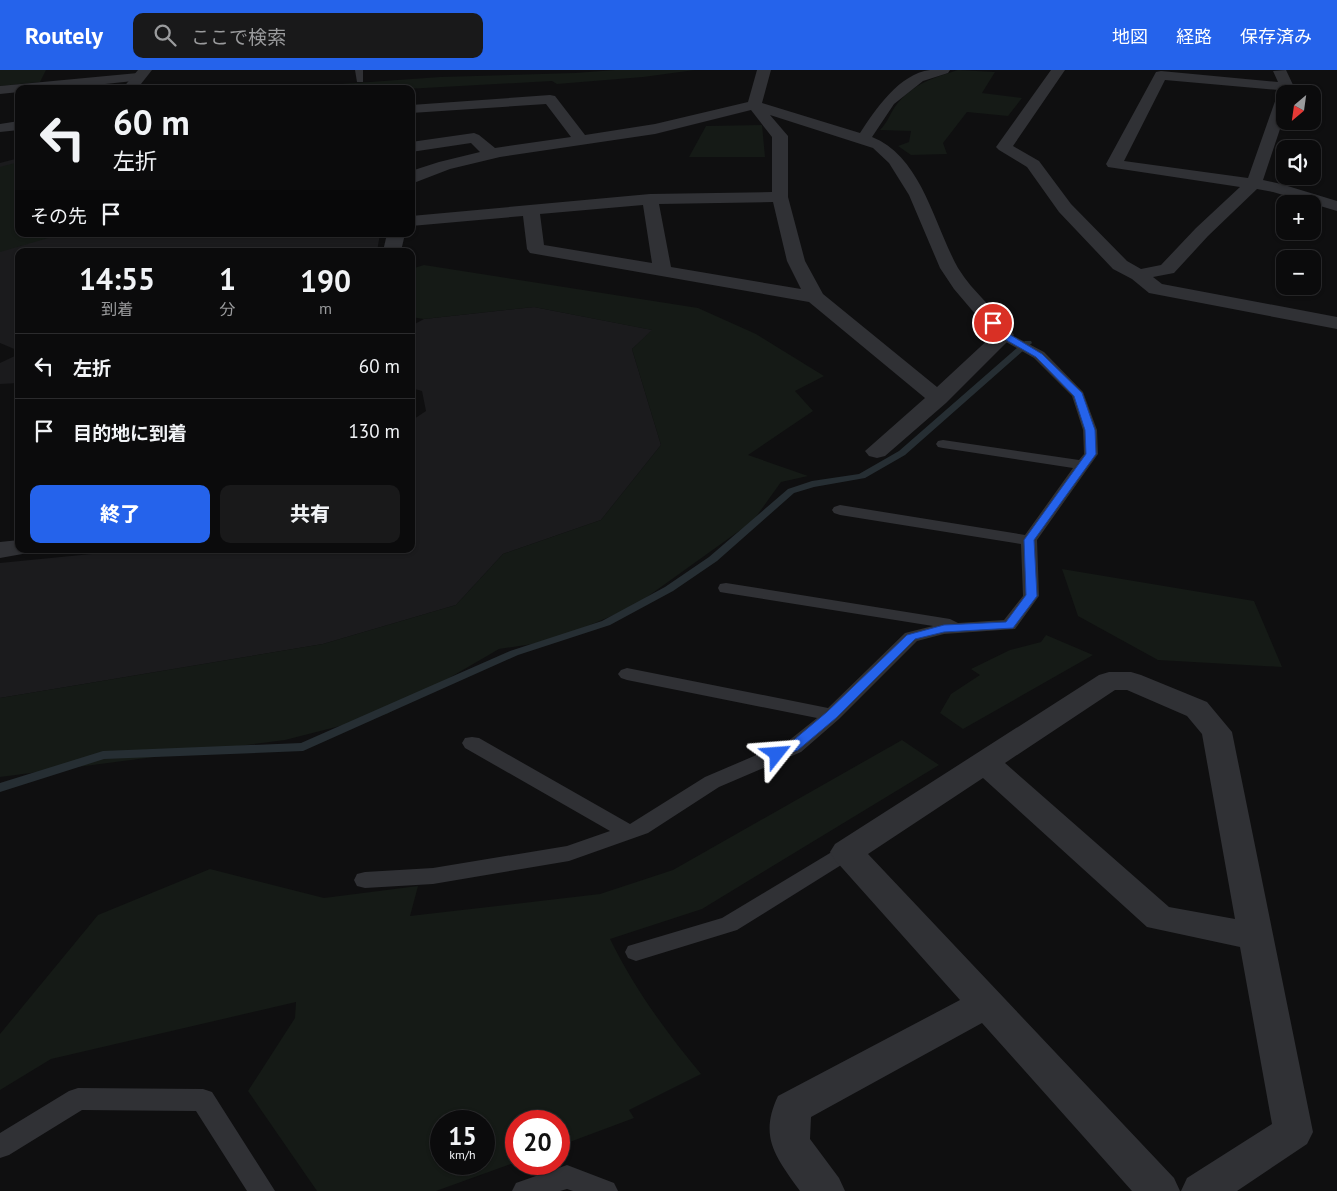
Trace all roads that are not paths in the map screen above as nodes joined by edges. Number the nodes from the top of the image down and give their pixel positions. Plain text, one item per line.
1 (764, 70) edge
2 (943, 70) edge
3 (1058, 70) edge
4 (1279, 70) edge
5 (141, 74) edge
6 (44, 85) edge
7 (131, 85) edge
8 (1286, 85) edge
9 (1276, 86) edge
10 (15, 88) edge
11 (0, 90) edge
12 (754, 105) junction
13 (415, 109) edge
14 (1276, 119) edge
15 (15, 126) edge
16 (0, 128) edge
17 (863, 139) junction
18 (581, 140) junction
19 (415, 146) edge
20 (492, 154) junction
21 (415, 176) edge
22 (1254, 183) junction
23 (780, 197) junction
24 (650, 199) junction
25 (1337, 206) edge
26 (531, 209) junction
27 (415, 221) edge
28 (663, 271) junction
29 (1140, 276) junction
30 (815, 297) junction
31 (1337, 323) edge
32 (1004, 335) junction
33 (938, 398) junction
34 (942, 444) dead end
35 (877, 451) dead end
36 (1083, 465) junction
37 (840, 510) dead end
38 (1029, 540) junction
39 (15, 548) edge
40 (0, 550) edge
41 (726, 588) dead end
42 (971, 627) junction
43 (627, 674) dead end
44 (832, 715) junction
45 (472, 743) dead end
46 (985, 763) junction
47 (628, 832) junction
48 (847, 852) junction
49 (365, 880) dead end
50 (1256, 936) junction
51 (636, 952) dead end
52 (987, 1003) junction
53 (0, 1147) edge
54 (262, 1191) edge
55 (525, 1191) edge
56 (605, 1191) edge
57 (824, 1191) edge
58 (1160, 1191) edge
59 (1202, 1191) edge

1 - 12 street
2 - 17 street
3 - 29 street
4 - 8 street
5 - 6 street
5 - 7 street
9 - 22 street
10 - 11 street
12 - 17 street
12 - 18 street
12 - 23 street
13 - 18 street
14 - 22 street
15 - 16 street
17 - 32 street
18 - 20 street
19 - 20 street
20 - 21 street
22 - 25 street
22 - 29 street
23 - 24 street
23 - 30 street
24 - 26 street
24 - 28 street
26 - 27 street
26 - 28 street
28 - 30 street
29 - 31 street
30 - 33 street
32 - 33 street
32 - 36 lane
33 - 35 street
34 - 36 lane
36 - 38 lane
37 - 38 lane
38 - 42 lane
39 - 40 street
41 - 42 lane
42 - 44 lane
43 - 44 lane
44 - 47 lane
45 - 47 lane
46 - 48 street
46 - 50 street
46 - 50 street
47 - 49 lane
48 - 51 lane
48 - 52 street
50 - 59 street
52 - 57 street
52 - 58 street
53 - 54 lane
55 - 56 lane

